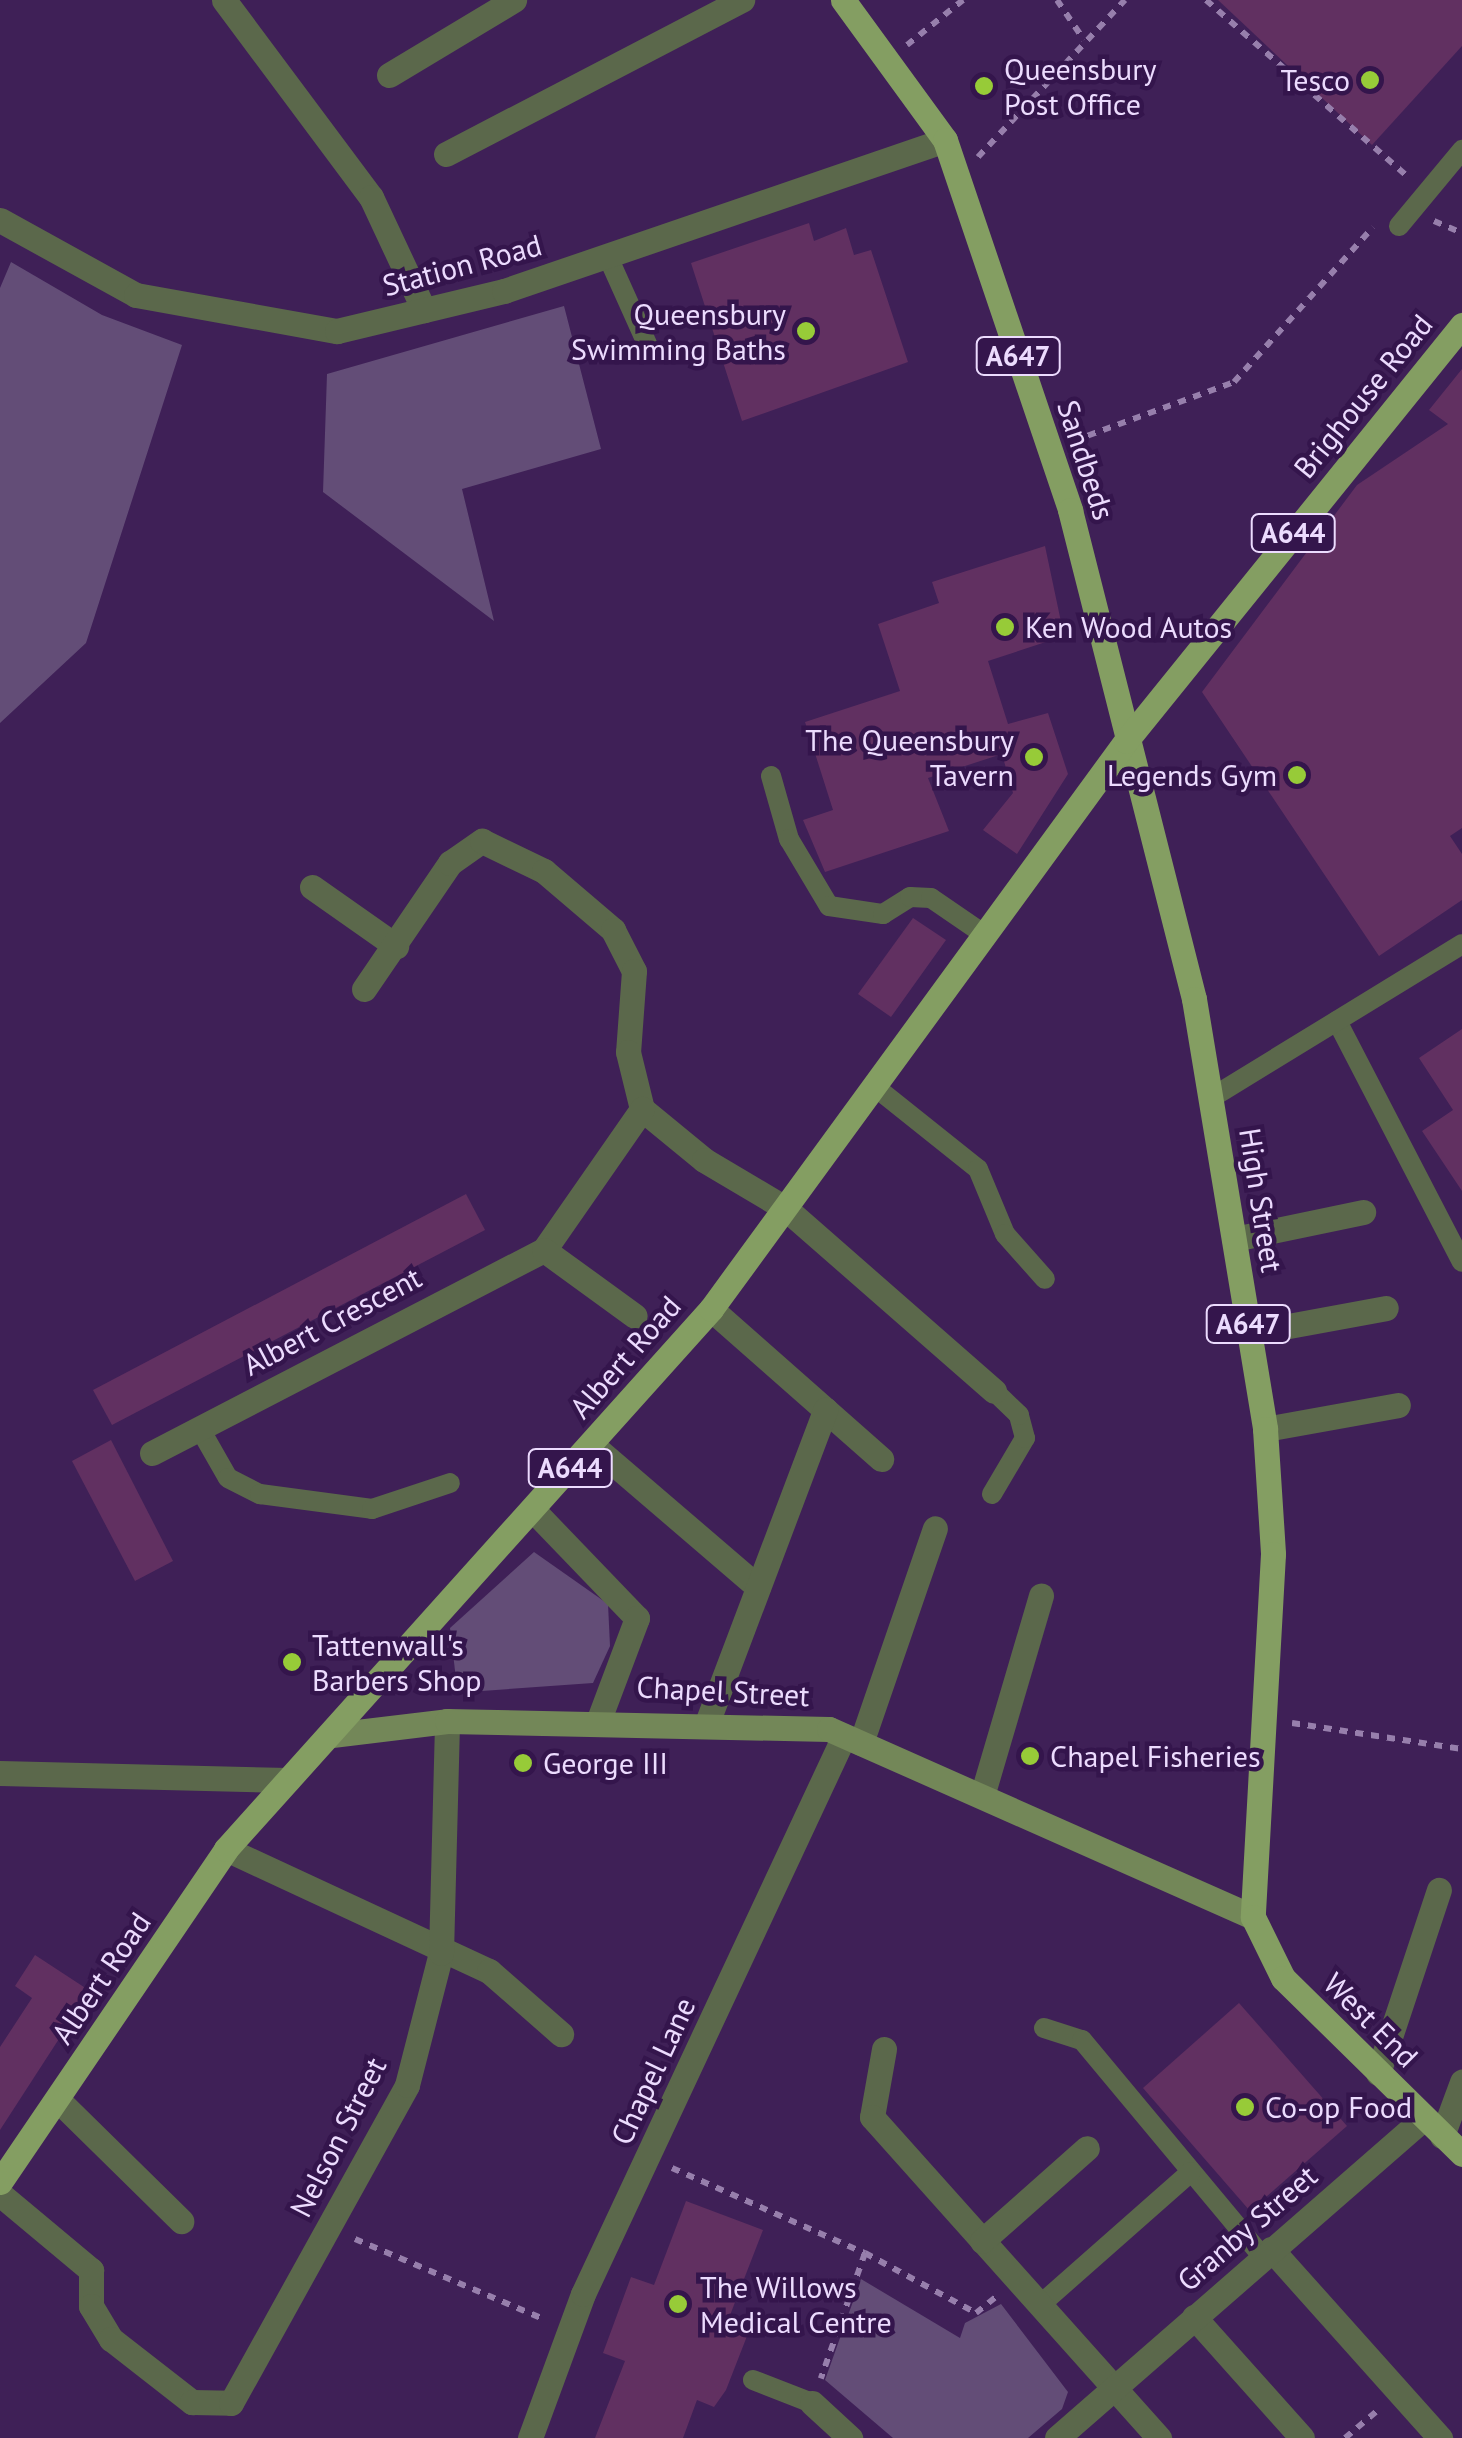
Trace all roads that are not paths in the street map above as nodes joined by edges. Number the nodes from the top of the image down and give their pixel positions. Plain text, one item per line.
1 (224, 0) edge
2 (514, 0) edge
3 (742, 0) edge
4 (844, 0) edge
5 (389, 74) dead end
6 (945, 140) junction
7 (1462, 150) edge
8 (446, 154) dead end
9 (0, 220) edge
10 (1392, 220) road end
11 (608, 257) junction
12 (424, 310) junction
13 (1462, 326) edge
14 (648, 346) dead end
15 (1126, 741) junction
16 (771, 776) dead end
17 (312, 888) dead end
18 (985, 934) junction
19 (1462, 944) edge
20 (396, 946) junction
21 (364, 989) dead end
22 (1337, 1020) junction
23 (874, 1086) junction
24 (1211, 1098) junction
25 (642, 1109) junction
26 (785, 1208) junction
27 (1363, 1212) dead end
28 (1234, 1239) junction
29 (544, 1250) junction
30 (1462, 1262) edge
31 (1045, 1279) dead end
32 (1386, 1308) dead end
33 (711, 1309) junction
34 (635, 1316) dead end
35 (1250, 1333) junction
36 (994, 1391) joint
37 (1398, 1406) dead end
38 (825, 1410) junction
39 (1266, 1428) junction
40 (200, 1430) junction
41 (591, 1444) junction
42 (152, 1453) dead end
43 (880, 1459) dead end
44 (450, 1483) dead end
45 (992, 1494) dead end
46 (533, 1510) junction
47 (935, 1528) dead end
48 (758, 1587) junction
49 (1041, 1596) dead end
50 (599, 1719) junction
51 (447, 1721) junction
52 (708, 1723) junction
53 (332, 1736) junction
54 (853, 1739) junction
55 (0, 1773) edge
56 (288, 1780) junction
57 (982, 1796) junction
58 (226, 1849) junction
59 (1439, 1890) dead end
60 (1253, 1917) junction
61 (441, 1953) junction
62 (1044, 2028) dead end
63 (561, 2034) dead end
64 (884, 2049) dead end
65 (1378, 2073) junction
66 (1462, 2082) edge
67 (58, 2100) junction
68 (1433, 2127) junction
69 (1087, 2148) dead end
70 (1462, 2154) edge
71 (1191, 2172) junction
72 (0, 2182) edge
73 (0, 2194) edge
74 (181, 2221) dead end
75 (982, 2241) junction
76 (1267, 2252) junction
77 (1040, 2305) junction
78 (1194, 2317) junction
79 (753, 2380) dead end
80 (1114, 2387) junction
81 (812, 2403) joint
82 (530, 2438) edge
83 (850, 2438) edge
84 (1058, 2438) edge
85 (1159, 2438) edge
86 (1302, 2438) edge
87 (1440, 2438) edge

1 - 12 street
2 - 5 street
3 - 8 street
4 - 6 main road, Sandbeds / A647
6 - 11 street, Station Road
6 - 15 main road, Sandbeds / A647
7 - 10 lane
9 - 12 street, Station Road
11 - 12 street, Station Road
11 - 14 lane
13 - 15 main road, Brighouse Road / A644
15 - 18 main road, Albert Road / A644
15 - 24 main road, High Street / A647
16 - 18 lane
17 - 20 street
18 - 23 main road, Albert Road / A644
19 - 22 lane
20 - 21 street
20 - 25 street
22 - 24 lane
22 - 30 lane
23 - 26 main road, Albert Road / A644
23 - 31 lane
24 - 28 main road, High Street / A647
25 - 26 street
25 - 29 street, Albert Crescent
26 - 33 main road, Albert Road / A644
26 - 36 street
27 - 28 street
28 - 35 main road, High Street / A647
29 - 34 street
29 - 40 street, Albert Crescent
32 - 35 street
33 - 38 street
33 - 41 main road, Albert Road / A644
35 - 39 main road, High Street / A647
36 - 45 lane
37 - 39 street
38 - 43 street
38 - 48 street
39 - 60 main road, High Street / A647
40 - 42 street, Albert Crescent
40 - 44 lane
41 - 46 main road, Albert Road / A644
41 - 48 street
46 - 50 street
46 - 53 main road, Albert Road / A644
47 - 54 street, Chapel Lane
48 - 52 street
49 - 57 street
50 - 51 street, Chapel Street
50 - 52 street, Chapel Street
51 - 53 street, Chapel Street
51 - 61 street, Nelson Street
52 - 54 street, Chapel Street
53 - 56 main road, Albert Road / A644
54 - 57 street, Chapel Street
54 - 82 street, Chapel Lane
55 - 56 street
56 - 58 main road, Albert Road / A644
57 - 60 street, Chapel Street
58 - 61 street
58 - 67 main road, Albert Road / A644
59 - 65 street
60 - 65 main road, West End / A647
61 - 63 street
61 - 73 street, Nelson Street
62 - 71 lane
64 - 75 street
65 - 68 main road, West End / A647
66 - 68 street
67 - 72 main road, Albert Road / A644
67 - 74 street
68 - 70 main road, West End / A647
68 - 76 street, Granby Street
69 - 75 street
71 - 76 lane
71 - 77 lane
75 - 77 street
76 - 78 street, Granby Street
76 - 87 street
77 - 80 street
78 - 80 street, Granby Street
78 - 86 street
79 - 81 lane
80 - 84 street, Granby Street
80 - 85 street
81 - 83 street

